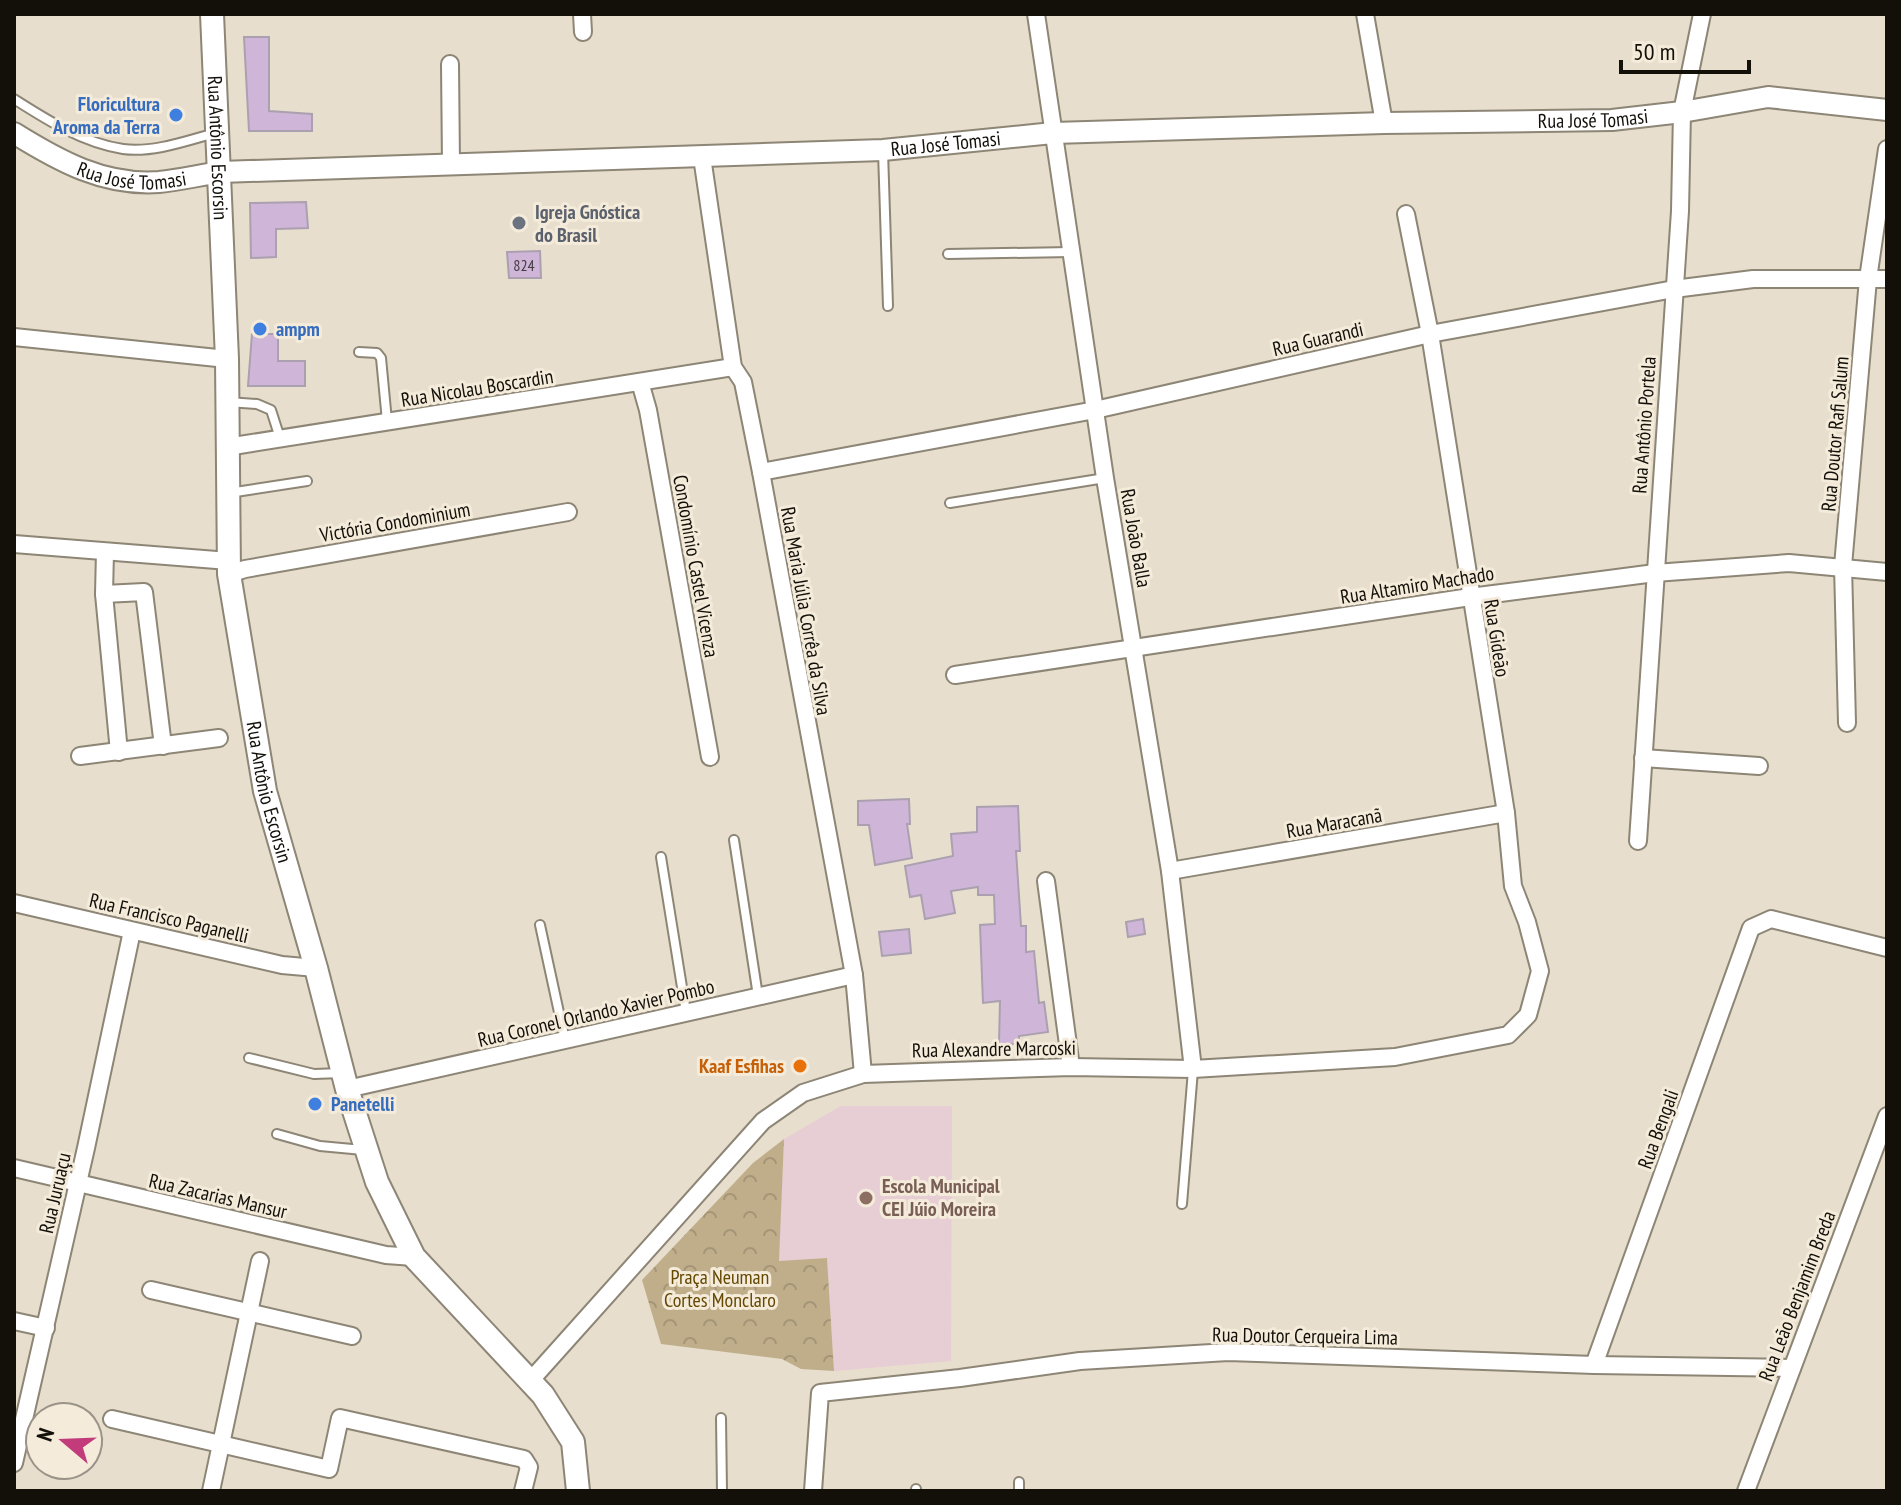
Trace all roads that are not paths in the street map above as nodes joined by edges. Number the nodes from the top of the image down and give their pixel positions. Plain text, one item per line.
1 (212, 14) edge
2 (582, 14) edge
3 (1036, 14) edge
4 (1365, 14) edge
5 (1702, 14) edge
6 (583, 32) dead end
7 (450, 64) dead end
8 (14, 99) edge
9 (1887, 110) edge
10 (1682, 112) junction
11 (1384, 123) junction
12 (219, 132) junction
13 (14, 133) edge
14 (1053, 133) junction
15 (1887, 149) edge
16 (883, 150) junction
17 (702, 157) junction
18 (451, 164) junction
19 (221, 172) junction
20 (1406, 214) dead end
21 (1071, 252) junction
22 (948, 254) dead end
23 (1868, 279) junction
24 (1887, 279) edge
25 (1674, 289) junction
26 (888, 306) dead end
27 (1430, 334) junction
28 (14, 337) edge
29 (359, 352) dead end
30 (227, 359) junction
31 (733, 367) junction
32 (640, 382) junction
33 (227, 401) junction
34 (1095, 410) junction
35 (387, 422) junction
36 (280, 439) junction
37 (227, 447) junction
38 (761, 472) junction
39 (1105, 478) junction
40 (307, 481) dead end
41 (228, 493) junction
42 (950, 503) dead end
43 (568, 512) dead end
44 (14, 544) edge
45 (105, 552) junction
46 (1843, 566) junction
47 (229, 567) junction
48 (1887, 572) edge
49 (1655, 573) junction
50 (104, 594) junction
51 (1470, 597) junction
52 (1135, 649) junction
53 (955, 675) dead end
54 (1847, 723) dead end
55 (219, 738) dead end
56 (163, 746) junction
57 (119, 752) junction
58 (80, 756) dead end
59 (710, 757) dead end
60 (1643, 758) junction
61 (1759, 766) dead end
62 (1506, 813) junction
63 (734, 840) dead end
64 (1638, 841) dead end
65 (661, 857) dead end
66 (1170, 871) junction
67 (1046, 881) dead end
68 (14, 903) edge
69 (540, 925) dead end
70 (132, 931) junction
71 (1887, 948) edge
72 (316, 968) junction
73 (1540, 971) joint
74 (854, 975) junction
75 (758, 996) junction
76 (687, 1013) junction
77 (566, 1041) junction
78 (249, 1058) dead end
79 (1071, 1067) junction
80 (1193, 1069) junction
81 (863, 1074) junction
82 (345, 1081) junction
83 (1887, 1116) edge
84 (277, 1134) dead end
85 (367, 1150) junction
86 (14, 1168) edge
87 (77, 1183) junction
88 (1182, 1204) dead end
89 (414, 1257) junction
90 (260, 1261) dead end
91 (151, 1290) dead end
92 (249, 1313) junction
93 (14, 1321) edge
94 (46, 1328) junction
95 (352, 1336) dead end
96 (1594, 1365) junction
97 (1792, 1368) junction
98 (531, 1380) junction
99 (721, 1418) dead end
100 (112, 1419) dead end
101 (219, 1446) junction
102 (14, 1463) edge
103 (211, 1491) edge
104 (523, 1491) edge
105 (578, 1491) edge
106 (722, 1491) edge
107 (813, 1491) edge
108 (1746, 1491) edge

1 - 12 main road, Rua Antônio Escorsin
2 - 6 street
3 - 14 street, Rua João Balla
4 - 11 street
5 - 10 street, Rua Antônio Portela
7 - 18 street
8 - 12 lane
9 - 10 street, Rua José Tomasi
10 - 11 street, Rua José Tomasi
10 - 25 street, Rua Antônio Portela
11 - 14 street, Rua José Tomasi
12 - 19 main road, Rua Antônio Escorsin
13 - 19 street, Rua José Tomasi
14 - 16 street, Rua José Tomasi
14 - 21 street, Rua João Balla
15 - 23 street, Rua Doutor Rafi Salum
16 - 17 street, Rua José Tomasi
16 - 26 lane
17 - 18 street, Rua José Tomasi
17 - 31 street, Rua Maria Júlia Corrêa da Silva
18 - 19 street, Rua José Tomasi
19 - 30 main road, Rua Antônio Escorsin
20 - 27 street, Rua Gideão
21 - 22 lane
21 - 34 street, Rua João Balla
23 - 24 street, Rua Guarandi
23 - 25 street, Rua Guarandi
23 - 46 street, Rua Doutor Rafi Salum
25 - 27 street, Rua Guarandi
25 - 49 street, Rua Antônio Portela
27 - 34 street, Rua Guarandi
27 - 51 street, Rua Gideão
28 - 30 street
29 - 35 lane
30 - 33 main road, Rua Antônio Escorsin
31 - 32 street, Rua Nicolau Boscardin
31 - 38 street, Rua Maria Júlia Corrêa da Silva
32 - 35 street, Rua Nicolau Boscardin
32 - 59 street, Condomínio Castel Vicenza
33 - 36 lane
33 - 37 main road, Rua Antônio Escorsin
34 - 38 street, Rua Guarandi
34 - 39 street, Rua João Balla
35 - 36 street, Rua Nicolau Boscardin
36 - 37 street, Rua Nicolau Boscardin
37 - 41 main road, Rua Antônio Escorsin
38 - 74 street, Rua Maria Júlia Corrêa da Silva
39 - 42 lane
39 - 52 street, Rua João Balla
40 - 41 lane
41 - 47 main road, Rua Antônio Escorsin
43 - 47 street, Victória Condominium
44 - 45 street, Victória Condominium
45 - 47 street, Victória Condominium
45 - 50 street
46 - 48 street, Rua Altamiro Machado
46 - 49 street, Rua Altamiro Machado
46 - 54 street, Rua Doutor Rafi Salum
47 - 72 main road, Rua Antônio Escorsin
49 - 51 street, Rua Altamiro Machado
49 - 60 street, Rua Antônio Portela
50 - 56 street
50 - 57 street
51 - 52 street, Rua Altamiro Machado
51 - 62 street, Rua Gideão
52 - 53 street, Rua Altamiro Machado
52 - 66 street, Rua João Balla
55 - 56 street
56 - 57 street
57 - 58 street
60 - 61 street
60 - 64 street, Rua Antônio Portela
62 - 66 street, Rua Maracanã
62 - 73 street, Rua Gideão
63 - 75 lane
65 - 76 lane
66 - 80 street, Rua João Balla
67 - 79 street
68 - 70 street, Rua Francisco Paganelli
69 - 77 lane
70 - 72 street, Rua Francisco Paganelli
70 - 87 street, Rua Juruaçu
71 - 96 street, Rua Bengali
72 - 82 main road, Rua Antônio Escorsin
73 - 80 street, Rua Alexandre Marcoski
74 - 75 street, Rua Coronel Orlando Xavier Pombo
74 - 81 street, Rua Maria Júlia Corrêa da Silva
75 - 76 street, Rua Coronel Orlando Xavier Pombo
76 - 77 street, Rua Coronel Orlando Xavier Pombo
77 - 82 street, Rua Coronel Orlando Xavier Pombo
78 - 82 lane
79 - 80 street, Rua Alexandre Marcoski
79 - 81 street, Rua Alexandre Marcoski
80 - 88 lane
81 - 98 street, Rua Alexandre Marcoski
82 - 85 main road, Rua Antônio Escorsin
83 - 97 street, Rua Leão Benjamim Breda
84 - 85 lane
85 - 89 main road, Rua Antônio Escorsin
86 - 87 street, Rua Zacarias Mansur
87 - 89 street, Rua Zacarias Mansur
87 - 94 street, Rua Juruaçu
89 - 98 main road, Rua Antônio Escorsin
90 - 92 street
91 - 92 street
92 - 95 street
92 - 101 street
93 - 94 street
94 - 102 street, Rua Juruaçu
96 - 97 street, Rua Doutor Cerqueira Lima
96 - 107 street, Rua Doutor Cerqueira Lima
97 - 108 street, Rua Leão Benjamim Breda
98 - 105 main road, Rua Antônio Escorsin
99 - 106 lane
100 - 101 street
101 - 103 street
101 - 104 street

